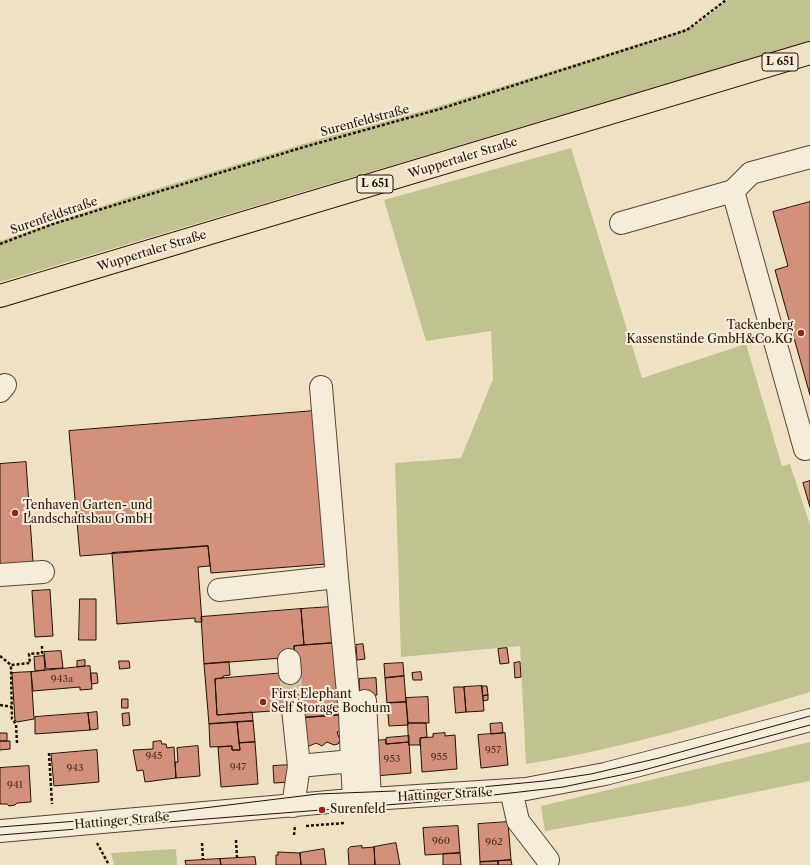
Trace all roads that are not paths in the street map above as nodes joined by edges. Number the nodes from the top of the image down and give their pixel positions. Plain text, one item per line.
1 (810, 53) edge
2 (810, 157) edge
3 (733, 190) junction
4 (621, 223) dead end
5 (0, 296) edge
6 (321, 388) dead end
7 (810, 447) edge
8 (43, 572) dead end
9 (0, 575) edge
10 (337, 577) junction
11 (219, 590) dead end
12 (364, 701) dead end
13 (293, 709) tunnel mouth
14 (810, 720) edge
15 (352, 760) junction
16 (299, 766) junction
17 (511, 790) junction
18 (362, 800) junction
19 (294, 815) junction
20 (0, 831) edge
21 (548, 860) dead end

1 - 5 main road, Wuppertaler Straße / L 651
2 - 3 street
3 - 4 street
3 - 7 street
6 - 10 street
8 - 9 street
10 - 11 street
10 - 15 street
12 - 18 street
13 - 16 street
14 - 17 street, Hattinger Straße
15 - 16 street
15 - 18 street
16 - 19 street
17 - 18 street, Hattinger Straße
17 - 21 street
18 - 19 street, Hattinger Straße
19 - 20 street, Hattinger Straße

